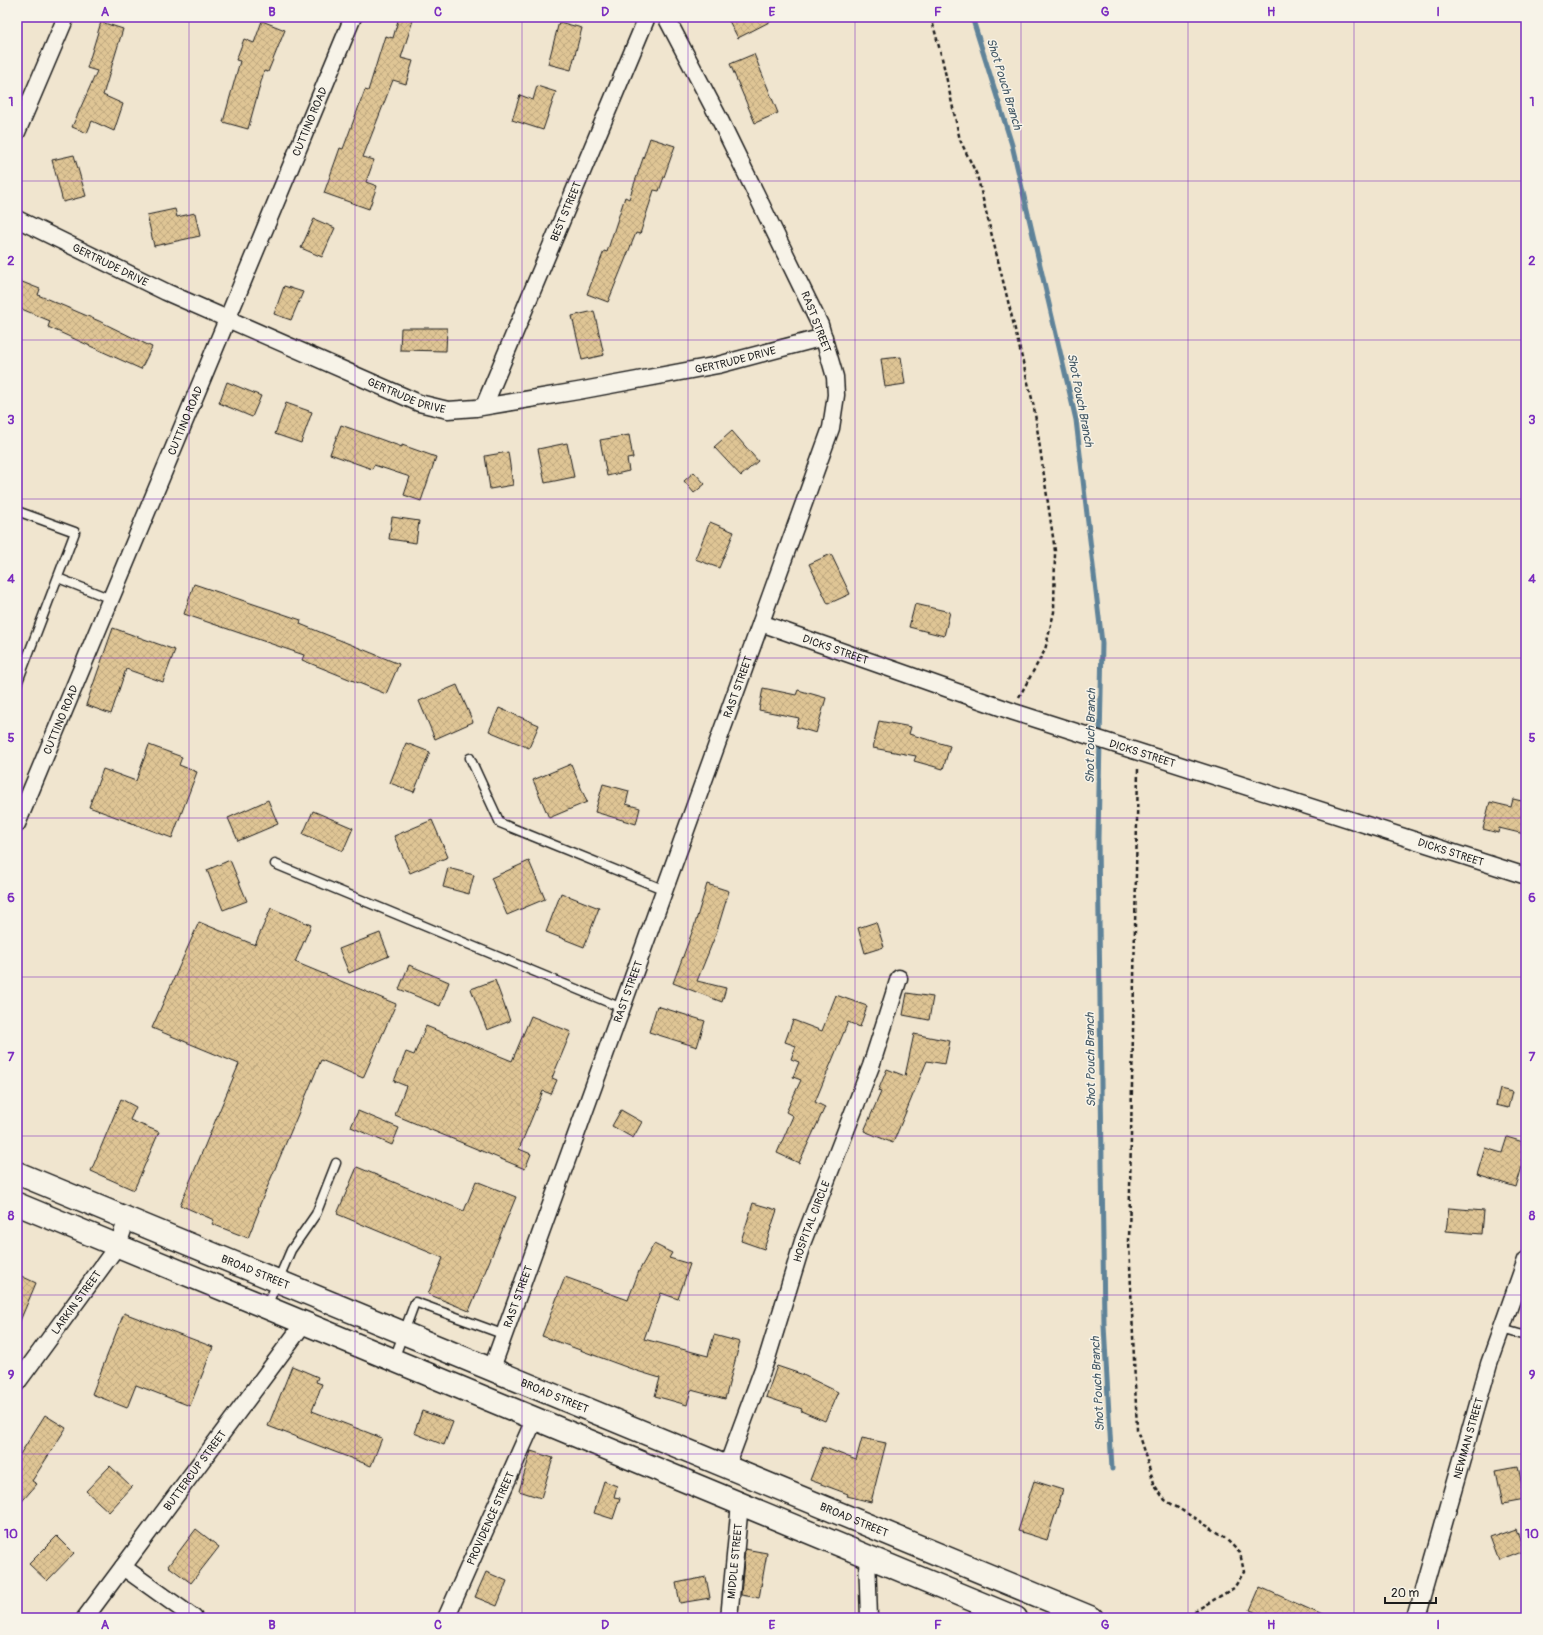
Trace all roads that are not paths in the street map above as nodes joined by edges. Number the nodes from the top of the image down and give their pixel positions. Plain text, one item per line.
1 (66, 17) edge
2 (353, 17) edge
3 (646, 17) edge
4 (666, 17) edge
5 (17, 132) edge
6 (17, 219) edge
7 (227, 320) junction
8 (824, 337) junction
9 (484, 406) junction
10 (17, 510) edge
11 (58, 578) junction
12 (111, 599) junction
13 (761, 623) junction
14 (17, 684) edge
15 (470, 758) dead end
16 (17, 824) edge
17 (275, 864) dead end
18 (1526, 876) edge
19 (665, 890) junction
20 (899, 978) dead end
21 (622, 1008) junction
22 (336, 1163) dead end
23 (17, 1173) edge
24 (17, 1204) edge
25 (127, 1218) junction
26 (118, 1246) junction
27 (1526, 1260) edge
28 (278, 1280) junction
29 (267, 1307) junction
30 (304, 1323) junction
31 (1502, 1329) junction
32 (404, 1332) junction
33 (505, 1335) junction
34 (1526, 1336) edge
35 (394, 1360) junction
36 (492, 1368) junction
37 (17, 1383) edge
38 (535, 1418) junction
39 (727, 1466) junction
40 (740, 1504) junction
41 (867, 1557) junction
42 (123, 1567) junction
43 (85, 1618) edge
44 (194, 1618) edge
45 (446, 1618) edge
46 (729, 1618) edge
47 (870, 1618) edge
48 (1016, 1618) edge
49 (1092, 1618) edge
50 (1417, 1618) edge

1 - 5 street
2 - 7 street, CUTTINO ROAD
3 - 9 street, BEST STREET
4 - 8 street, RAST STREET
6 - 7 street, GERTRUDE DRIVE
7 - 9 street, GERTRUDE DRIVE
7 - 12 street, CUTTINO ROAD
8 - 9 street, GERTRUDE DRIVE
8 - 13 street, RAST STREET
10 - 11 lane
11 - 12 lane
11 - 14 lane
12 - 16 street, CUTTINO ROAD
13 - 18 street, DICKS STREET
13 - 19 street, RAST STREET
15 - 19 lane
17 - 21 lane
19 - 21 street, RAST STREET
20 - 39 street, HOSPITAL CIRCLE
21 - 33 street, RAST STREET
22 - 28 lane
23 - 25 main road, BROAD STREET
24 - 26 main road
25 - 26 street, LARKIN STREET
25 - 28 main road, BROAD STREET
26 - 29 main road
26 - 37 street, LARKIN STREET
27 - 31 street, NEWMAN STREET
28 - 29 lane
28 - 32 main road, BROAD STREET
29 - 30 main road
30 - 35 main road
30 - 42 street, BUTTERCUP STREET
31 - 34 lane
31 - 50 street, NEWMAN STREET
32 - 33 lane
32 - 35 lane
32 - 36 main road, BROAD STREET
33 - 36 street, RAST STREET
35 - 38 main road
36 - 39 main road, BROAD STREET
38 - 40 main road
38 - 45 street, PROVIDENCE STREET
39 - 49 main road, BROAD STREET
40 - 41 main road
40 - 46 street, MIDDLE STREET
41 - 47 street
41 - 48 main road
42 - 43 street, BUTTERCUP STREET
42 - 44 street

